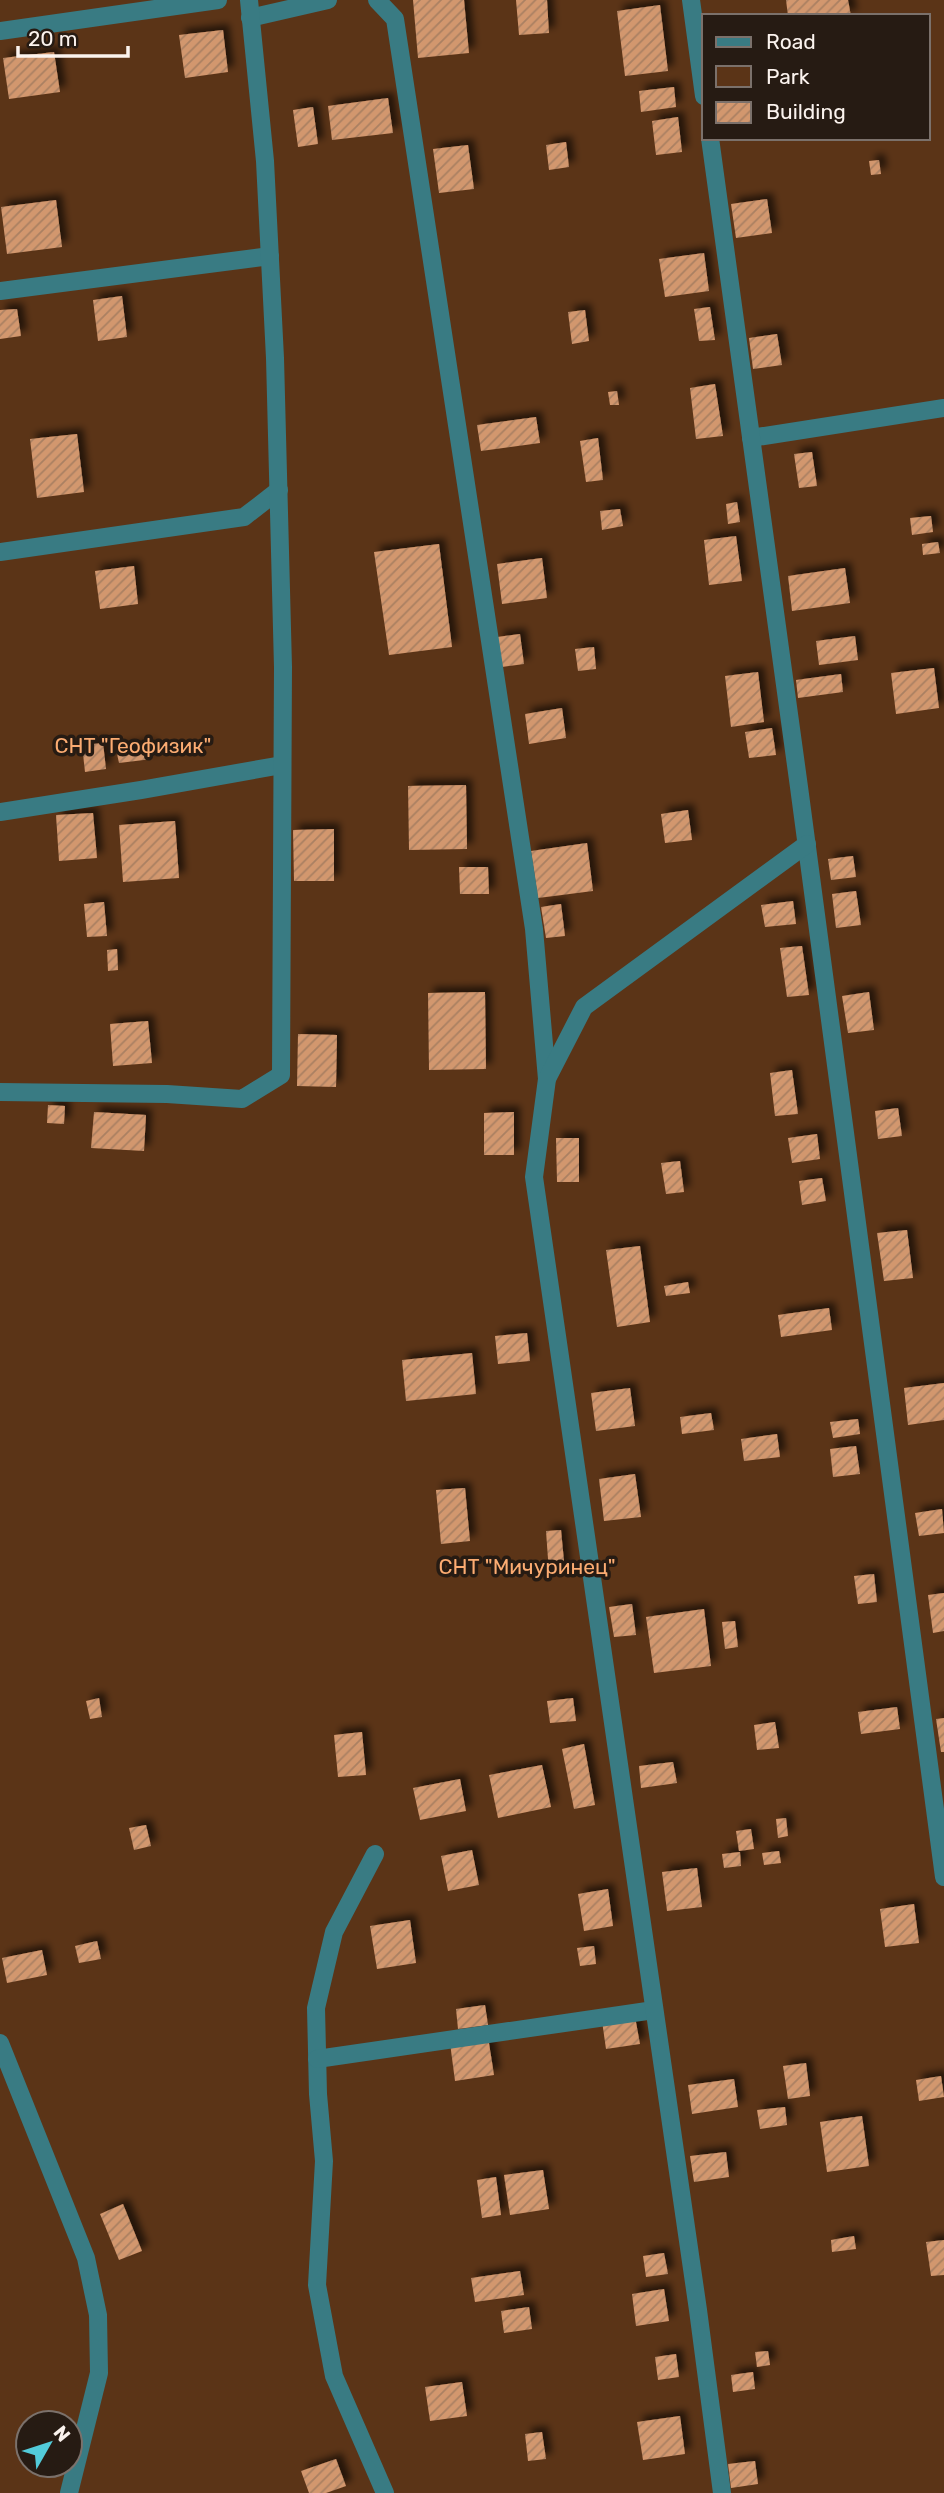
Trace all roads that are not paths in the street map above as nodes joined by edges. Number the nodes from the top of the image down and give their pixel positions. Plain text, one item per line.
1 (218, 0) edge
2 (328, 0) edge
3 (377, 0) edge
4 (691, 0) edge
5 (249, 9) edge
6 (0, 31) edge
7 (702, 81) edge
8 (710, 140) edge
9 (270, 256) junction
10 (0, 291) edge
11 (944, 408) edge
12 (751, 438) junction
13 (279, 490) junction
14 (0, 552) edge
15 (282, 765) junction
16 (0, 812) edge
17 (807, 844) junction
18 (547, 1079) junction
19 (0, 1092) edge
20 (375, 1854) dead end
21 (944, 1877) edge
22 (654, 2010) junction
23 (0, 2043) edge
24 (317, 2059) junction
25 (69, 2493) edge
26 (385, 2493) edge
27 (722, 2493) edge

1 - 6 street
2 - 5 street
3 - 18 street
4 - 7 street
5 - 9 street
8 - 12 street
9 - 10 street
9 - 13 street
11 - 12 street
12 - 17 street
13 - 14 street
13 - 15 street
15 - 16 street
15 - 19 street
17 - 18 street
17 - 21 street
18 - 22 street
20 - 24 street
22 - 24 street
22 - 27 street
23 - 25 street
24 - 26 street

